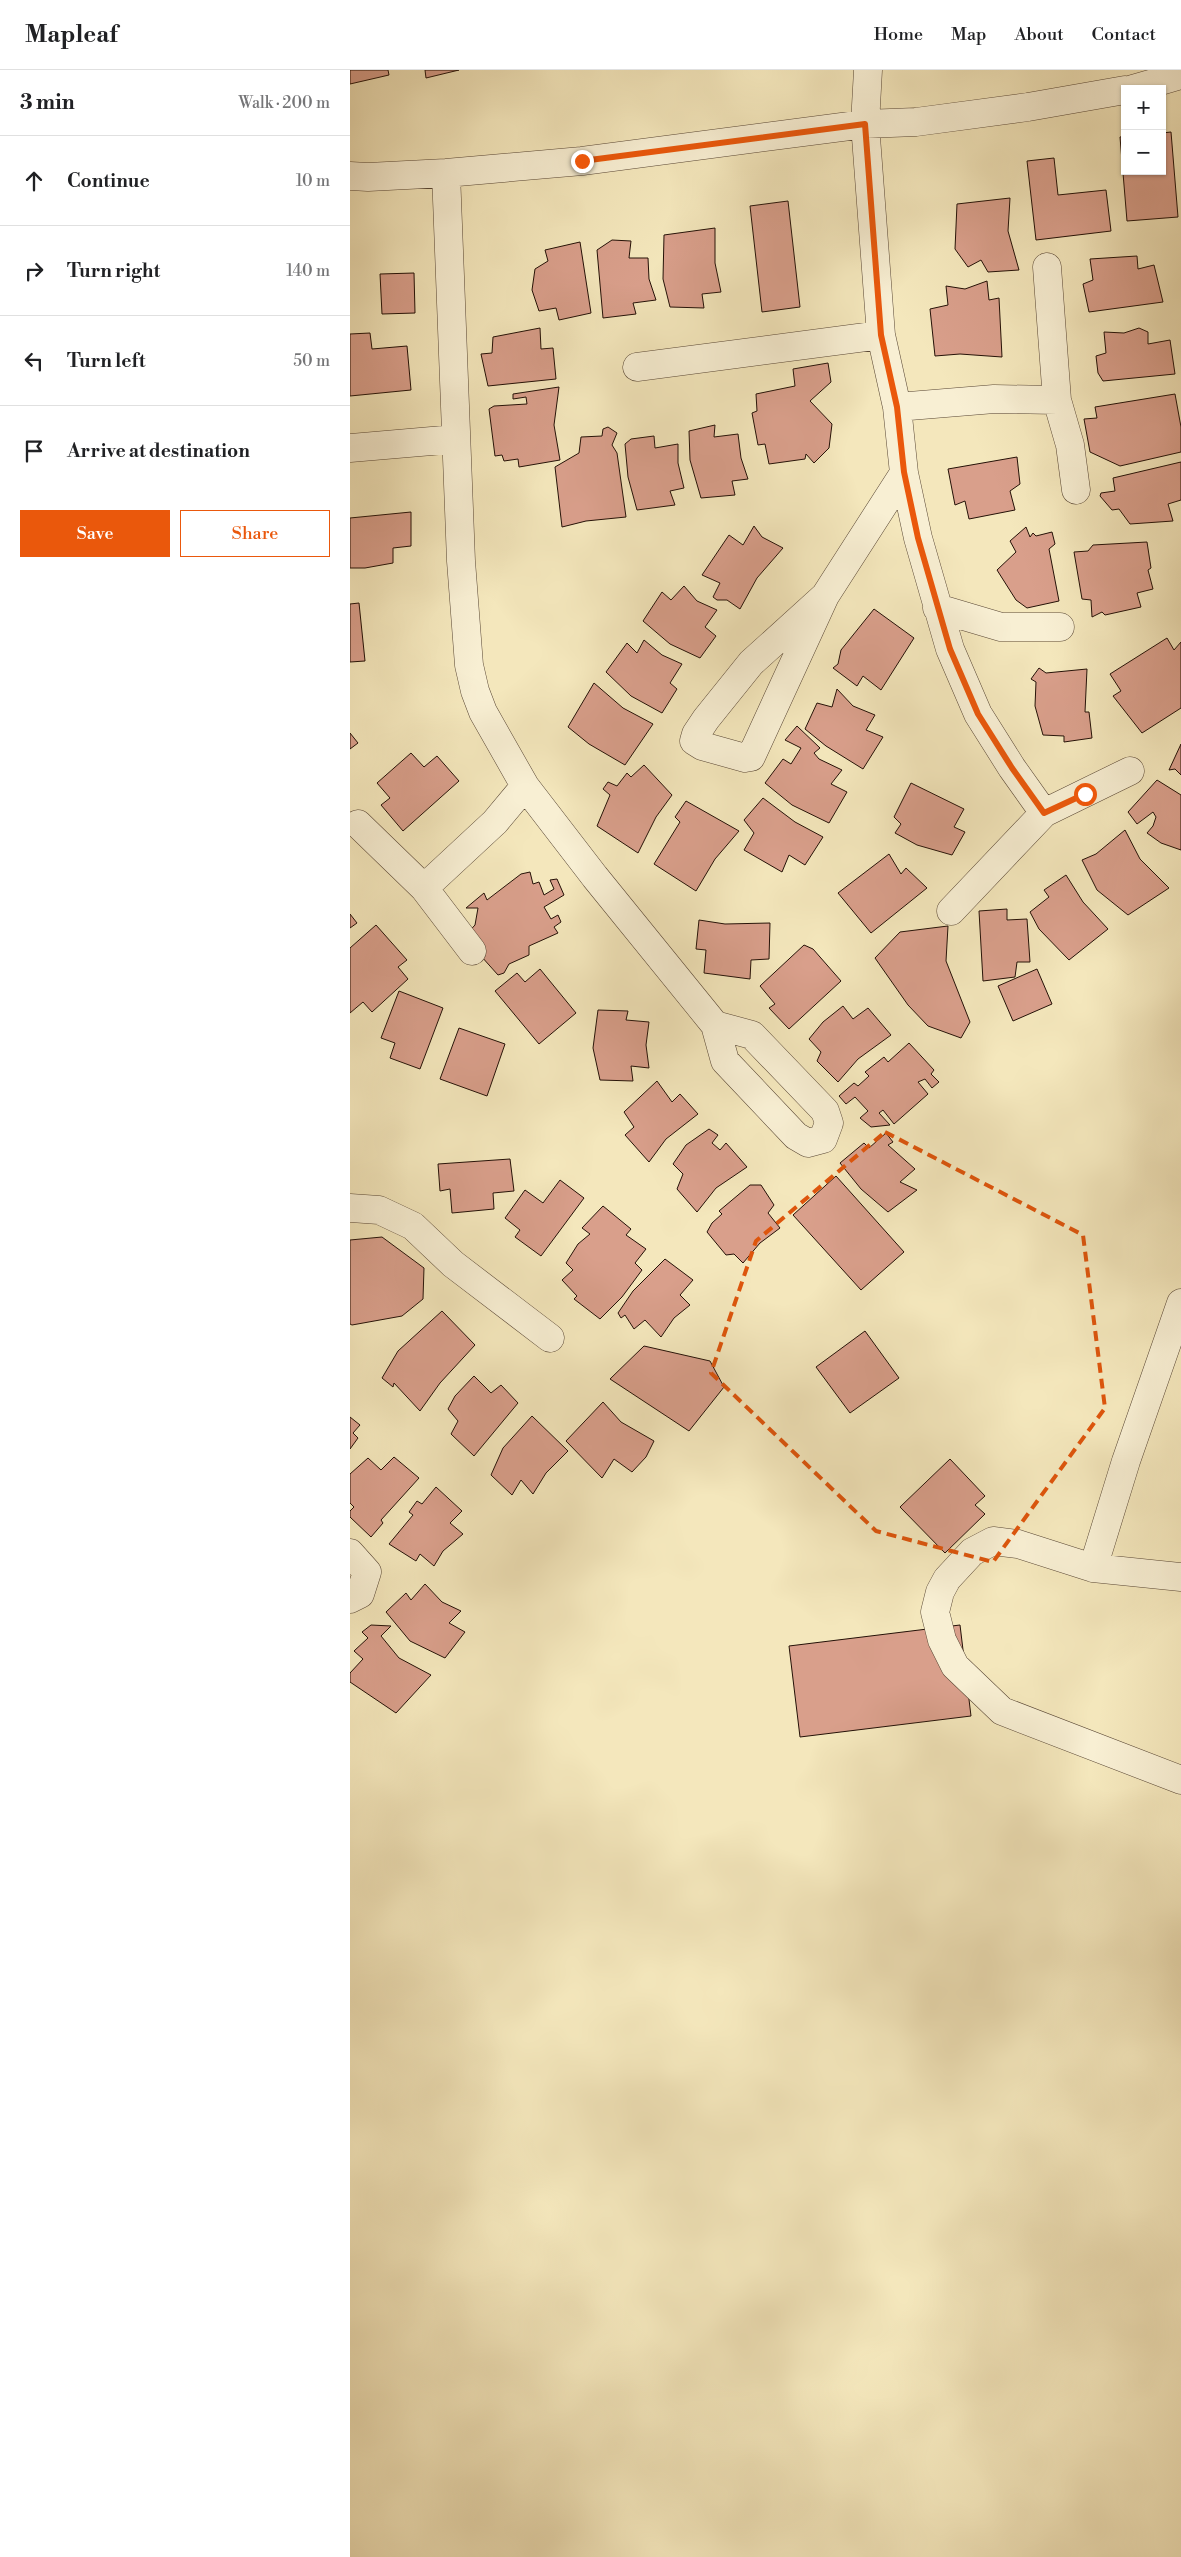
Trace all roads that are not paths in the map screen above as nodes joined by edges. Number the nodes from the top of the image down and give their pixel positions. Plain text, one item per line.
1 (868, 70) edge
2 (1181, 75) edge
3 (1146, 85) edge
4 (1121, 91) edge
5 (865, 124) junction
6 (446, 172) junction
7 (350, 176) edge
8 (1047, 267) dead end
9 (881, 335) junction
10 (637, 367) dead end
11 (1057, 400) junction
12 (897, 407) junction
13 (455, 439) junction
14 (350, 448) edge
15 (904, 472) junction
16 (1076, 490) dead end
17 (825, 596) junction
18 (937, 608) junction
19 (1060, 626) dead end
20 (1130, 771) dead end
21 (525, 786) junction
22 (1044, 813) junction
23 (358, 824) dead end
24 (424, 888) junction
25 (951, 911) dead end
26 (472, 951) dead end
27 (716, 1025) dead end
28 (350, 1208) edge
29 (1181, 1303) edge
30 (550, 1338) dead end
31 (350, 1553) edge
32 (1093, 1568) junction
33 (1181, 1577) edge
34 (350, 1600) edge
35 (1181, 1780) edge

1 - 5 street
2 - 3 street
4 - 5 street
5 - 6 street
5 - 9 street
6 - 7 street
6 - 13 street
8 - 11 street
9 - 10 street
9 - 12 street
11 - 12 street
11 - 16 street
12 - 15 street
13 - 14 street
13 - 21 street
15 - 17 street
15 - 18 street
17 - 17 street
18 - 19 street
18 - 22 street
20 - 22 street
21 - 24 street
21 - 27 street
22 - 25 street
23 - 24 street
24 - 26 street
28 - 30 street
29 - 32 street
31 - 34 street
32 - 33 street
32 - 35 street

